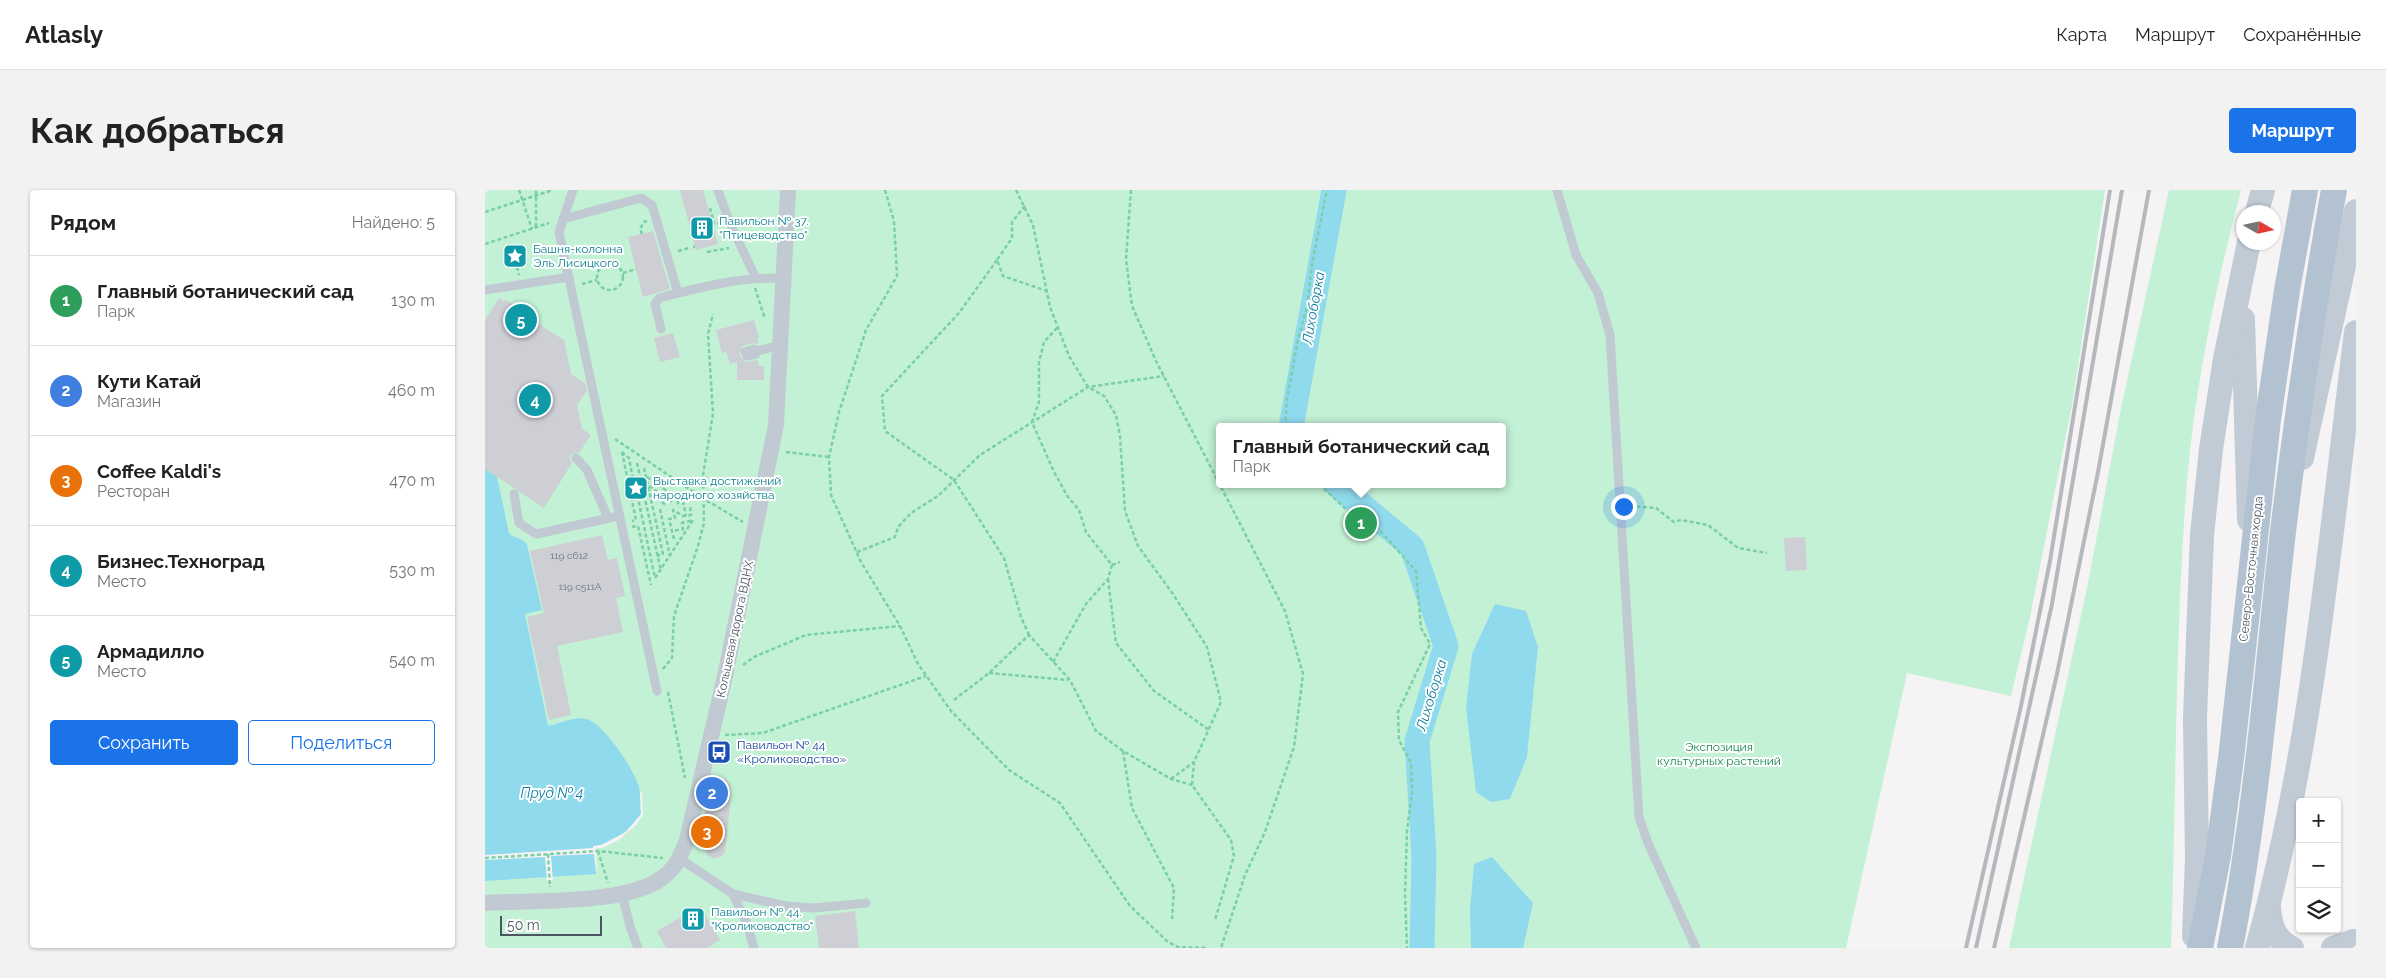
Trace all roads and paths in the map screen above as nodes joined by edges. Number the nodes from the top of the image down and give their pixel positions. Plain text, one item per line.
1 (519, 190) edge
2 (536, 190) edge
3 (553, 190) edge
4 (573, 190) edge
5 (719, 190) edge
6 (788, 190) edge
7 (885, 190) edge
8 (1016, 190) edge
9 (1131, 190) edge
10 (1327, 190) edge
11 (1557, 190) edge
12 (2263, 190) edge
13 (2305, 190) edge
14 (2334, 190) edge
15 (537, 195) junction
16 (522, 200) junction
17 (2259, 205) edge
18 (1025, 206) junction
19 (2356, 211) edge
20 (485, 212) edge
21 (563, 219) junction
22 (536, 227) junction
23 (532, 228) junction
24 (485, 244) edge
25 (740, 245) junction
26 (2248, 250) edge
27 (2249, 250) edge
28 (707, 252) dead end
29 (997, 260) junction
30 (636, 269) dead end
31 (623, 272) junction
32 (569, 277) junction
33 (754, 278) junction
34 (784, 278) junction
35 (597, 280) junction
36 (571, 287) junction
37 (485, 290) edge
38 (1047, 291) junction
39 (678, 293) junction
40 (713, 314) dead end
41 (1058, 327) junction
42 (661, 329) dead end
43 (2356, 332) edge
44 (778, 346) junction
45 (746, 354) dead end
46 (1164, 376) junction
47 (1088, 387) junction
48 (1033, 422) junction
49 (1285, 423) edge
50 (601, 430) junction
51 (782, 451) dead end
52 (829, 457) junction
53 (576, 458) dead end
54 (637, 463) dead end
55 (644, 468) dead end
56 (646, 477) junction
57 (1216, 477) edge
58 (954, 480) junction
59 (635, 484) dead end
60 (648, 485) junction
61 (642, 488) junction
62 (1222, 488) edge
63 (1323, 488) edge
64 (636, 489) junction
65 (630, 490) junction
66 (513, 494) dead end
67 (650, 494) junction
68 (671, 494) junction
69 (663, 495) junction
70 (668, 499) junction
71 (704, 499) junction
72 (660, 501) junction
73 (683, 501) dead end
74 (672, 502) dead end
75 (665, 505) dead end
76 (690, 505) dead end
77 (679, 506) dead end
78 (1621, 506) junction
79 (660, 509) dead end
80 (619, 516) junction
81 (686, 516) junction
82 (608, 518) junction
83 (636, 520) dead end
84 (671, 525) junction
85 (638, 526) dead end
86 (664, 526) junction
87 (756, 530) junction
88 (672, 531) junction
89 (660, 539) junction
90 (674, 539) dead end
91 (654, 540) junction
92 (2283, 540) junction
93 (857, 552) junction
94 (1767, 553) dead end
95 (657, 556) junction
96 (670, 556) junction
97 (651, 557) junction
98 (645, 558) junction
99 (1120, 562) dead end
100 (1112, 565) junction
101 (661, 571) junction
102 (2251, 571) junction
103 (1108, 580) junction
104 (651, 586) dead end
105 (900, 626) junction
106 (1029, 635) junction
107 (1053, 662) junction
108 (740, 666) dead end
109 (989, 673) junction
110 (926, 676) junction
111 (654, 679) junction
112 (1070, 680) junction
113 (657, 691) dead end
114 (954, 700) dead end
115 (1209, 730) junction
116 (722, 735) dead end
117 (1123, 751) junction
118 (1194, 762) junction
119 (685, 778) dead end
120 (1171, 779) junction
121 (1192, 785) junction
122 (598, 851) junction
123 (548, 854) junction
124 (647, 856) dead end
125 (485, 858) edge
126 (680, 859) junction
127 (609, 884) dead end
128 (550, 885) dead end
129 (622, 894) junction
130 (733, 894) junction
131 (485, 903) edge
132 (866, 903) dead end
133 (2269, 907) junction
134 (1172, 918) dead end
135 (1215, 920) dead end
136 (638, 948) edge
137 (754, 948) edge
138 (1206, 948) edge
139 (1221, 948) edge
140 (1407, 948) edge
141 (1696, 948) edge
142 (2194, 948) edge
143 (2200, 948) edge
144 (2230, 948) edge
145 (2257, 948) edge
146 (2292, 948) edge

1 - 16 path
2 - 15 path
3 - 15 path
4 - 21 lane
5 - 25 lane
6 - 34 street, Кольцевая дорога ВДНХ
7 - 52 path
8 - 18 path
9 - 46 path
10 - 49 path
11 - 78 lane
12 - 17 main road
13 - 102 main road, Северо-Восточная хорда
14 - 92 main road
15 - 16 path
15 - 22 path
16 - 20 path
16 - 23 path
18 - 29 path
18 - 38 path
19 - 92 main road
21 - 22 path
21 - 32 lane
21 - 39 lane
22 - 23 path
23 - 24 path
25 - 28 path
25 - 33 lane
26 - 142 main road
27 - 102 main road
29 - 38 path
29 - 58 path
30 - 31 path
31 - 35 path
31 - 35 path
32 - 36 lane
32 - 37 lane
33 - 34 lane
33 - 39 lane
33 - 44 path
34 - 44 street, Кольцевая дорога ВДНХ
35 - 36 path
36 - 50 lane
38 - 41 path
39 - 42 lane
40 - 71 path
41 - 47 path
41 - 48 path
43 - 133 main road
44 - 45 lane
44 - 87 street, Кольцевая дорога ВДНХ
46 - 47 path
46 - 57 path
47 - 48 path
47 - 115 path
48 - 58 path
48 - 100 path
50 - 71 path
50 - 80 lane
51 - 52 path
52 - 93 path
53 - 82 lane
54 - 61 path
55 - 56 path
56 - 60 path
56 - 68 path
58 - 93 path
58 - 106 path
59 - 65 path
60 - 67 path
60 - 69 path
61 - 64 path
61 - 91 path
62 - 139 path
63 - 140 path
64 - 65 path
64 - 97 path
65 - 83 path
66 - 82 lane
67 - 72 path
67 - 89 path
68 - 70 path
68 - 77 path
69 - 70 path
69 - 72 path
70 - 74 path
71 - 87 path
71 - 111 path
72 - 75 path
73 - 81 path
76 - 81 path
78 - 94 path
78 - 141 lane
79 - 86 path
80 - 82 lane
80 - 111 lane
81 - 84 path
84 - 86 path
84 - 88 path
85 - 98 path
86 - 96 path
87 - 126 street, Кольцевая дорога ВДНХ
88 - 90 path
88 - 96 path
89 - 91 path
89 - 95 path
91 - 95 path
92 - 144 main road
93 - 105 path
95 - 101 path
96 - 101 path
97 - 98 path
97 - 101 path
98 - 104 path
99 - 100 path
100 - 103 path
102 - 143 main road, Северо-Восточная хорда
103 - 107 path
103 - 115 path
105 - 108 path
105 - 110 path
106 - 107 path
106 - 109 path
107 - 112 path
109 - 112 path
109 - 114 path
110 - 116 path
110 - 138 path
111 - 113 lane
111 - 119 path
112 - 117 path
115 - 118 path
117 - 120 path
117 - 134 path
118 - 120 path
118 - 121 path
120 - 121 path
121 - 135 path
122 - 123 path
122 - 124 path
122 - 127 path
123 - 125 path
123 - 128 path
126 - 129 street, Кольцевая дорога ВДНХ
126 - 130 lane
129 - 131 street, Кольцевая дорога ВДНХ
129 - 136 lane
130 - 132 lane
130 - 137 lane
133 - 145 main road
133 - 146 main road

